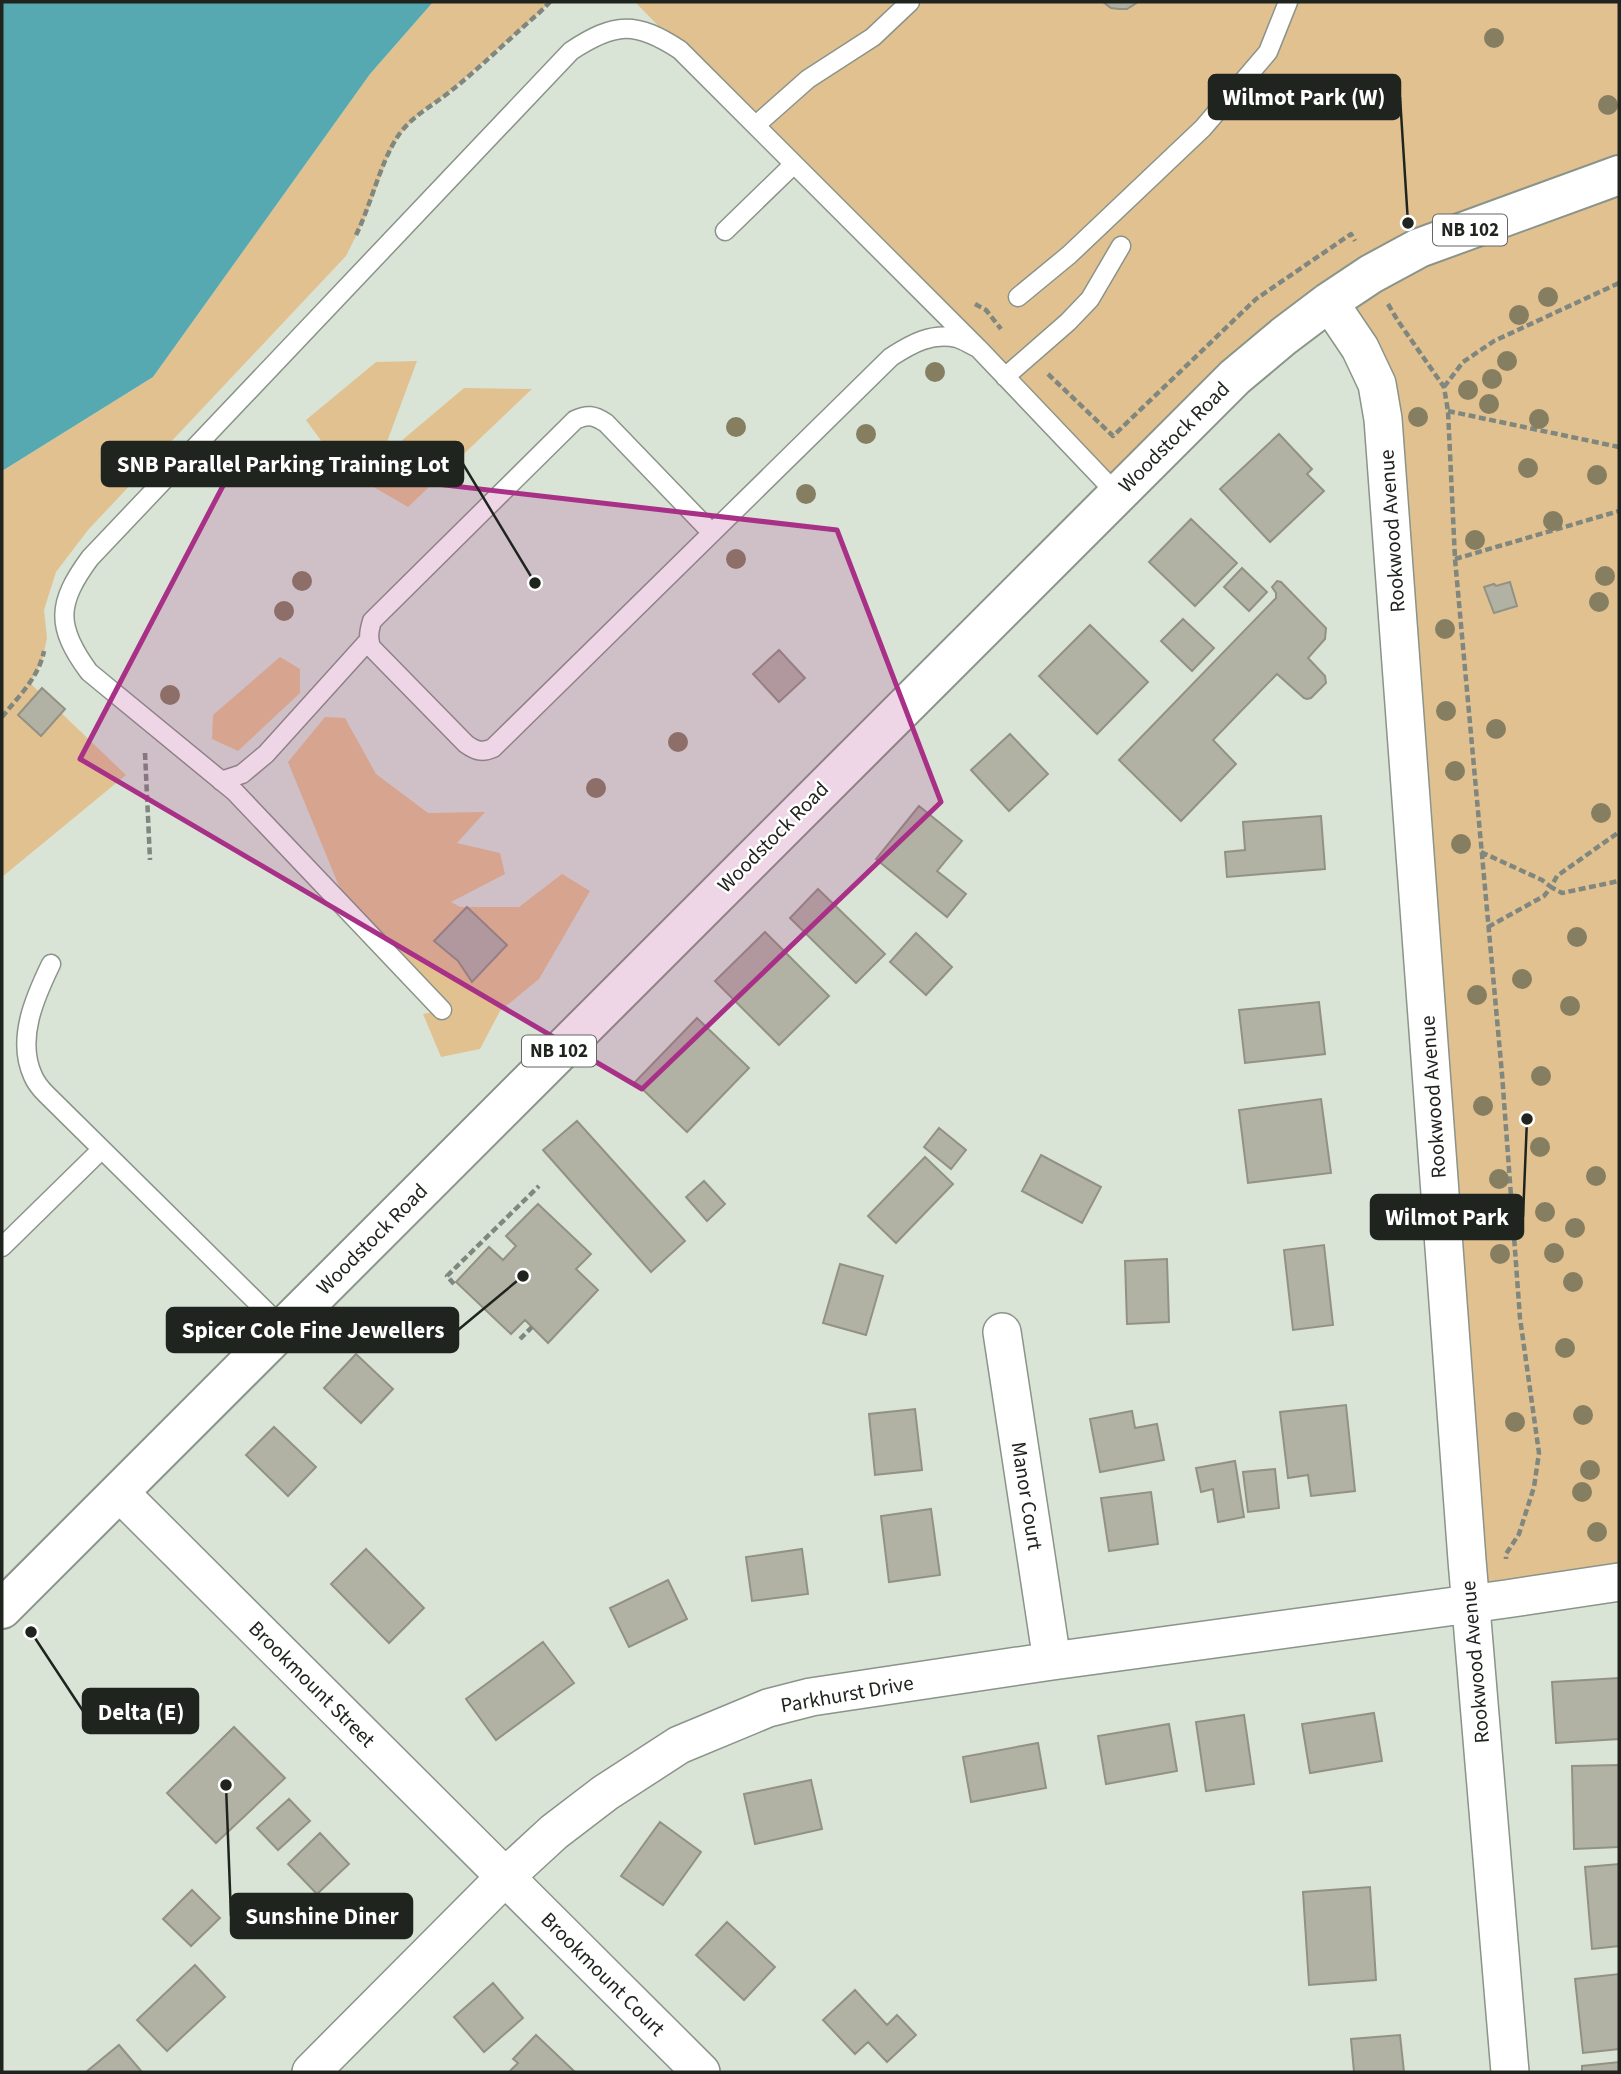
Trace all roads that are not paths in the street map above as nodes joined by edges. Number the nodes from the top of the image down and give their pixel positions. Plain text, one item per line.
1 (910, 2) edge
2 (1288, 2) edge
3 (756, 125) junction
4 (794, 164) junction
5 (1619, 175) edge
6 (725, 231) dead end
7 (1121, 246) dead end
8 (1018, 296) dead end
9 (1329, 302) junction
10 (978, 348) junction
11 (1005, 377) junction
12 (1117, 494) junction
13 (712, 533) junction
14 (369, 640) junction
15 (221, 781) junction
16 (51, 964) dead end
17 (442, 1010) dead end
18 (101, 1150) junction
19 (2, 1247) edge
20 (283, 1328) junction
21 (1002, 1332) dead end
22 (119, 1492) junction
23 (1619, 1582) edge
24 (1470, 1603) junction
25 (2, 1609) edge
26 (1052, 1661) junction
27 (505, 1877) junction
28 (311, 2072) edge
29 (701, 2072) edge
30 (1510, 2072) edge

1 - 3 lane
2 - 8 lane
3 - 4 lane
3 - 15 lane
4 - 6 lane
4 - 10 lane
5 - 9 main road, Woodstock Road / NB 102
7 - 11 lane
9 - 12 main road, Woodstock Road / NB 102
9 - 24 street, Rookwood Avenue
10 - 11 lane
10 - 13 lane
11 - 12 lane
12 - 20 main road, Woodstock Road / NB 102
13 - 14 lane
13 - 14 lane
14 - 15 lane
15 - 17 lane
16 - 18 lane
18 - 19 lane
18 - 20 lane
20 - 22 main road, Woodstock Road / NB 102
21 - 26 street, Manor Court
22 - 25 main road, Woodstock Road / NB 102
22 - 27 street, Brookmount Street
23 - 24 street, Parkhurst Drive
24 - 26 street, Parkhurst Drive
24 - 30 street, Rookwood Avenue
26 - 27 street, Parkhurst Drive
27 - 28 street, Parkhurst Drive
27 - 29 street, Brookmount Court

